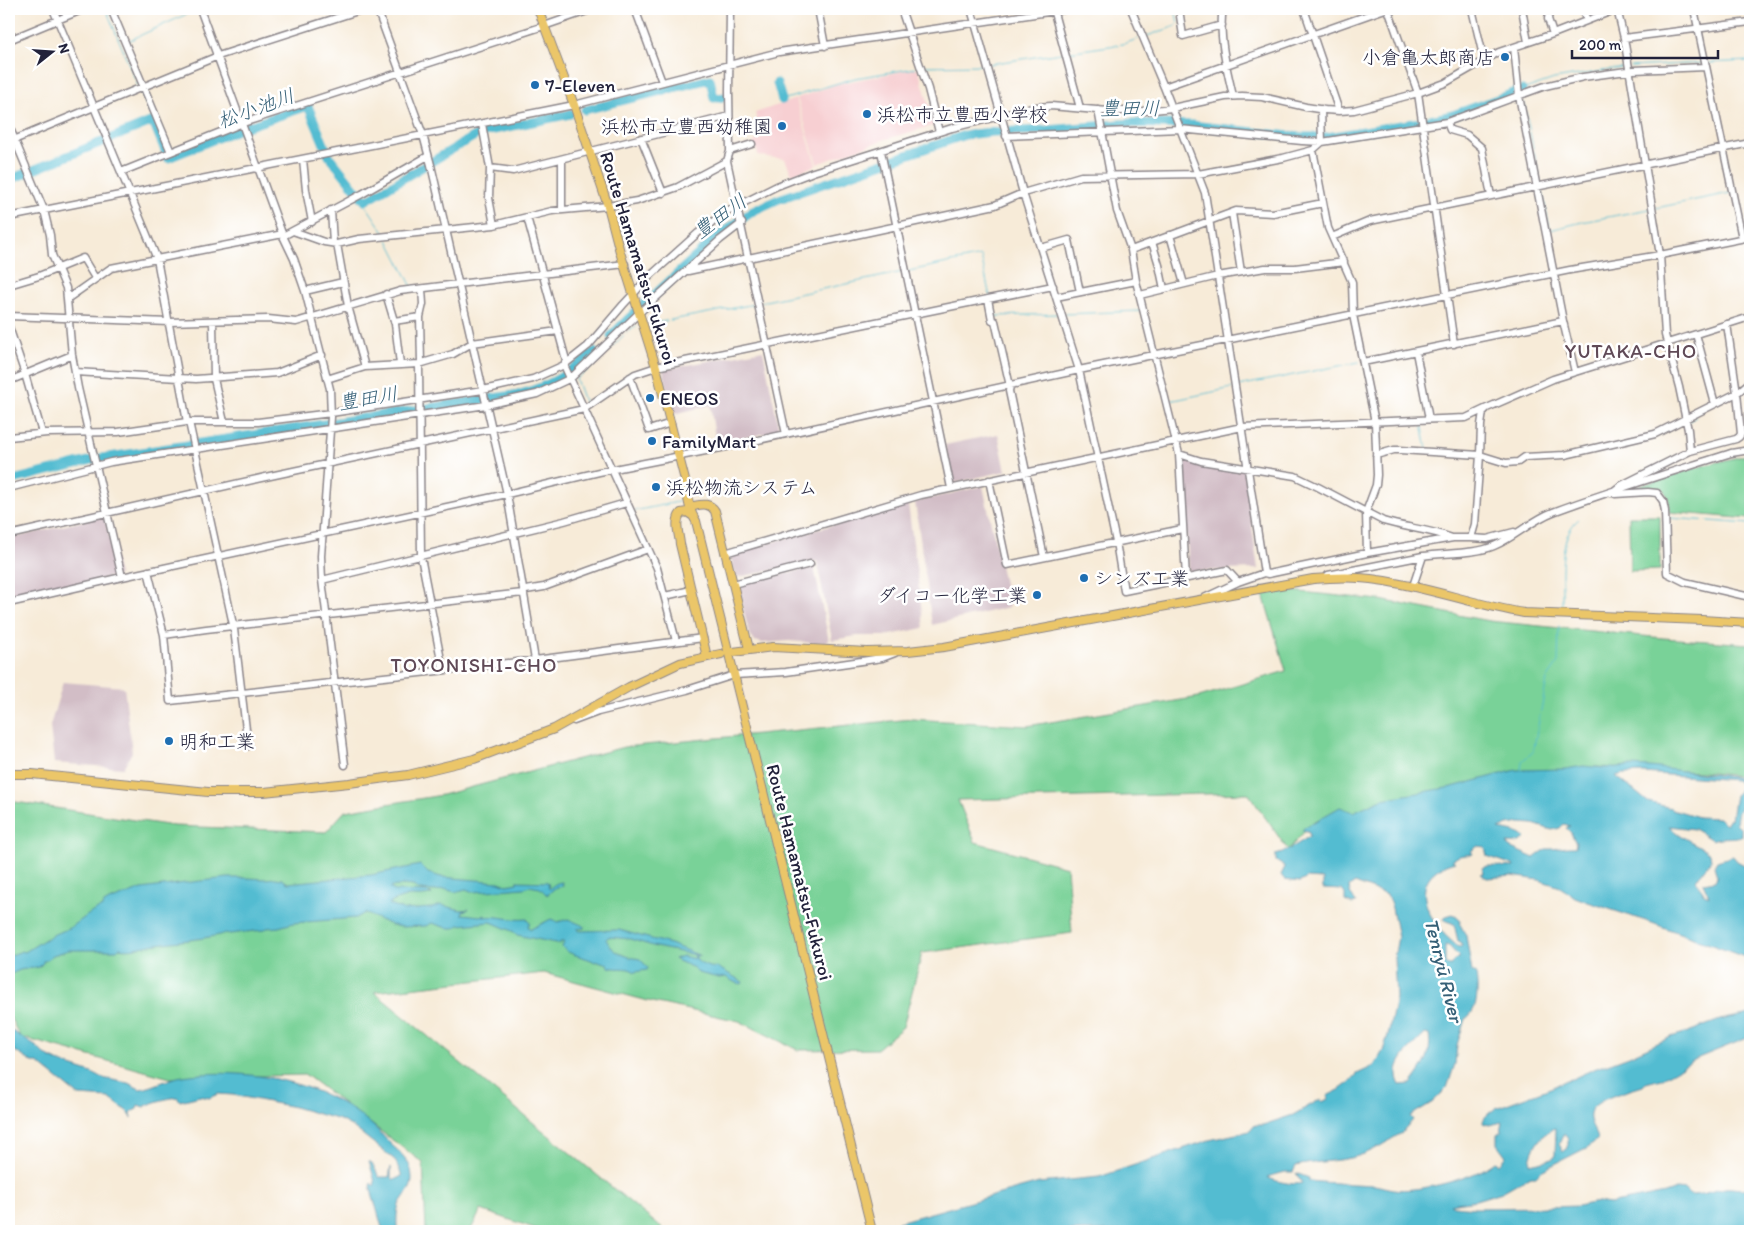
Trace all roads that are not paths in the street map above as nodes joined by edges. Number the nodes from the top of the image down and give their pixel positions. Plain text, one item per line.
1 (53, 9) edge
2 (84, 9) edge
3 (111, 9) edge
4 (364, 9) edge
5 (377, 9) edge
6 (538, 9) edge
7 (594, 9) edge
8 (635, 9) edge
9 (730, 9) edge
10 (831, 9) edge
11 (901, 9) edge
12 (971, 9) edge
13 (1068, 9) edge
14 (1131, 9) edge
15 (1179, 9) edge
16 (1223, 9) edge
17 (1304, 9) edge
18 (1387, 9) edge
19 (1472, 9) edge
20 (1522, 9) edge
21 (1554, 9) edge
22 (1582, 9) edge
23 (1617, 9) edge
24 (1694, 9) edge
25 (200, 10) edge
26 (818, 10) edge
27 (1053, 10) edge
28 (58, 20) junction
29 (1587, 20) junction
30 (1750, 22) edge
31 (975, 23) junction
32 (1222, 25) junction
33 (544, 26) junction
34 (1698, 29) junction
35 (910, 33) junction
36 (1313, 34) junction
37 (1553, 34) junction
38 (1624, 38) junction
39 (9, 40) edge
40 (1528, 42) junction
41 (825, 46) junction
42 (1514, 47) junction
43 (218, 56) junction
44 (1484, 60) junction
45 (1706, 64) junction
46 (730, 65) junction
47 (1225, 65) junction
48 (1629, 68) junction
49 (400, 72) junction
50 (662, 82) junction
51 (143, 87) junction
52 (1164, 87) junction
53 (1418, 93) junction
54 (1519, 95) junction
55 (1234, 96) junction
56 (574, 105) junction
57 (94, 107) junction
58 (1080, 108) junction
59 (1172, 108) junction
60 (1320, 109) junction
61 (1098, 110) junction
62 (1339, 111) junction
63 (1000, 115) junction
64 (730, 116) junction
65 (1447, 122) junction
66 (1422, 123) junction
67 (9, 126) edge
68 (244, 126) junction
69 (1101, 128) junction
70 (1180, 128) junction
71 (484, 129) junction
72 (939, 132) junction
73 (423, 135) junction
74 (1006, 135) junction
75 (641, 138) junction
76 (12, 141) edge
77 (1322, 142) junction
78 (1750, 142) edge
79 (752, 144) dead end
80 (1723, 148) junction
81 (881, 150) junction
82 (1313, 150) junction
83 (590, 152) junction
84 (730, 152) junction
85 (168, 153) junction
86 (428, 156) junction
87 (303, 159) junction
88 (562, 159) junction
89 (728, 161) junction
90 (1645, 165) junction
91 (258, 168) junction
92 (490, 168) junction
93 (121, 172) junction
94 (1198, 174) junction
95 (1110, 176) junction
96 (1537, 186) junction
97 (129, 193) junction
98 (663, 193) junction
99 (1023, 194) junction
100 (1491, 196) junction
101 (1323, 203) junction
102 (738, 204) junction
103 (608, 206) junction
104 (1434, 207) junction
105 (562, 209) junction
106 (44, 210) junction
107 (332, 210) junction
108 (1232, 213) junction
109 (527, 216) junction
110 (9, 217) edge
111 (1210, 221) junction
112 (312, 222) junction
113 (742, 223) junction
114 (494, 225) junction
115 (897, 227) junction
116 (446, 230) junction
117 (293, 231) junction
118 (283, 235) junction
119 (1170, 235) junction
120 (1332, 237) junction
121 (1750, 237) edge
122 (1742, 238) junction
123 (1152, 242) junction
124 (335, 244) junction
125 (1041, 248) junction
126 (1131, 250) junction
127 (1660, 255) junction
128 (157, 258) junction
129 (749, 258) junction
130 (1344, 262) junction
131 (625, 264) junction
132 (57, 268) junction
133 (686, 271) junction
134 (1241, 272) junction
135 (543, 274) junction
136 (1554, 274) junction
137 (1218, 276) junction
138 (94, 278) junction
139 (1136, 281) junction
140 (343, 282) junction
141 (458, 282) junction
142 (1184, 284) junction
143 (9, 285) edge
144 (1053, 286) junction
145 (422, 288) junction
146 (1164, 289) junction
147 (305, 291) junction
148 (1080, 292) junction
149 (386, 294) junction
150 (1140, 295) junction
151 (1446, 295) junction
152 (634, 297) junction
153 (1056, 297) junction
154 (68, 299) junction
155 (990, 299) junction
156 (348, 306) junction
157 (639, 313) junction
158 (915, 315) junction
159 (1353, 315) junction
160 (9, 316) edge
161 (69, 317) junction
162 (420, 317) junction
163 (1750, 317) edge
164 (312, 318) junction
165 (213, 321) junction
166 (394, 321) junction
167 (1563, 321) junction
168 (169, 322) junction
169 (1727, 324) junction
170 (9, 327) edge
171 (558, 331) junction
172 (1696, 334) junction
173 (1228, 340) junction
174 (1667, 342) junction
175 (472, 343) junction
176 (1454, 344) junction
177 (768, 345) junction
178 (1416, 352) junction
179 (72, 355) junction
180 (322, 355) junction
181 (1155, 356) junction
182 (1363, 362) junction
183 (420, 363) junction
184 (400, 364) junction
185 (366, 367) junction
186 (565, 367) junction
187 (656, 367) junction
188 (1079, 370) junction
189 (75, 372) junction
190 (1575, 372) junction
191 (25, 374) junction
192 (630, 377) junction
193 (179, 378) junction
194 (571, 378) junction
195 (214, 379) junction
196 (327, 379) junction
197 (9, 381) edge
198 (1750, 382) edge
199 (1010, 386) junction
200 (484, 392) junction
201 (1738, 395) junction
202 (418, 402) junction
203 (932, 402) junction
204 (486, 404) junction
205 (1715, 404) junction
206 (586, 408) junction
207 (1488, 408) junction
208 (331, 415) junction
209 (419, 415) junction
210 (1429, 419) junction
211 (1686, 419) junction
212 (188, 422) junction
213 (224, 422) junction
214 (1375, 422) junction
215 (671, 423) junction
216 (1242, 427) junction
217 (330, 428) junction
218 (492, 429) junction
219 (42, 433) junction
220 (90, 434) junction
221 (786, 434) junction
222 (9, 436) edge
223 (1176, 441) junction
224 (419, 445) junction
225 (195, 449) junction
226 (1750, 450) edge
227 (1690, 451) junction
228 (1178, 454) junction
229 (679, 455) junction
230 (1376, 455) junction
231 (1480, 456) junction
232 (1096, 457) junction
233 (96, 465) junction
234 (327, 465) junction
235 (1248, 468) junction
236 (612, 470) junction
237 (1026, 472) junction
238 (989, 480) junction
239 (9, 488) edge
240 (951, 488) junction
241 (204, 491) junction
242 (1611, 493) junction
243 (507, 494) junction
244 (688, 496) junction
245 (626, 503) junction
246 (694, 506) junction
247 (1366, 512) junction
248 (420, 513) junction
249 (106, 514) junction
250 (694, 518) junction
251 (1182, 528) junction
252 (323, 533) junction
253 (514, 533) junction
254 (1517, 533) junction
255 (9, 535) edge
256 (1453, 538) junction
257 (1471, 538) junction
258 (1116, 542) junction
259 (680, 544) junction
260 (648, 549) junction
261 (725, 553) junction
262 (1367, 553) junction
263 (219, 556) junction
264 (1423, 556) junction
265 (421, 557) junction
266 (1044, 557) junction
267 (810, 564) dead end
268 (148, 571) junction
269 (1264, 573) junction
270 (122, 577) junction
271 (1186, 578) junction
272 (1313, 579) junction
273 (322, 580) junction
274 (1238, 582) junction
275 (733, 584) junction
276 (1413, 586) junction
277 (691, 590) junction
278 (523, 593) junction
279 (665, 596) junction
280 (1750, 597) edge
281 (1198, 600) junction
282 (9, 603) edge
283 (430, 604) junction
284 (327, 616) junction
285 (1750, 623) edge
286 (233, 626) junction
287 (164, 636) junction
288 (703, 638) junction
289 (676, 641) junction
290 (749, 649) junction
291 (733, 652) dead end
292 (897, 652) junction
293 (721, 654) dead end
294 (707, 657) junction
295 (535, 660) junction
296 (444, 670) junction
297 (734, 675) junction
298 (335, 682) junction
299 (241, 694) junction
300 (554, 729) junction
301 (248, 746) dead end
302 (345, 765) dead end
303 (9, 774) edge
304 (872, 1231) edge

1 - 28 street
2 - 28 street
3 - 51 street
4 - 43 street
5 - 49 street
6 - 33 main road, Route Hamamatsu-Fukuroi
7 - 33 street
8 - 50 street
9 - 46 street
10 - 26 street
11 - 35 street
12 - 31 street
13 - 27 street
14 - 52 street
15 - 32 street
16 - 32 street
17 - 36 street
18 - 36 street
18 - 53 street
19 - 44 street
20 - 40 street
21 - 37 street
22 - 29 street
23 - 29 street
23 - 38 street
24 - 34 street
25 - 43 street
26 - 41 street
27 - 31 street
27 - 58 street
28 - 39 street
28 - 57 street
29 - 37 street
30 - 34 street
31 - 35 street
31 - 63 street
32 - 47 street
33 - 49 street
33 - 56 main road, Route Hamamatsu-Fukuroi
34 - 38 street
34 - 45 street
35 - 41 street
35 - 72 street
36 - 47 street
36 - 62 street
37 - 40 street
38 - 48 street
40 - 42 street
41 - 46 street
42 - 44 street
42 - 54 street
43 - 51 street
43 - 68 street
44 - 53 street
45 - 48 street
45 - 80 street
46 - 50 street
46 - 64 street
47 - 52 street
47 - 55 street
48 - 54 street
48 - 90 street
49 - 68 street
49 - 73 street
50 - 56 street
51 - 57 street
51 - 85 street
52 - 59 street
53 - 62 street
53 - 66 street
54 - 65 street
54 - 96 street
55 - 59 street
55 - 60 street
56 - 71 street
56 - 83 main road, Route Hamamatsu-Fukuroi
57 - 76 street
57 - 93 street
58 - 61 street
58 - 63 street
59 - 61 street
59 - 70 street
60 - 62 street
60 - 77 street
61 - 69 street
63 - 72 street
63 - 74 street
64 - 75 street
64 - 84 street
65 - 66 street
65 - 100 street
66 - 77 street
66 - 104 street
67 - 76 street
68 - 85 street
68 - 91 street
69 - 70 street
69 - 74 street
69 - 95 street
70 - 77 street
70 - 94 street
71 - 73 street
71 - 92 street
72 - 81 street
73 - 86 street
73 - 87 street
74 - 99 street
75 - 83 street
75 - 98 street
76 - 106 street
77 - 82 street
78 - 80 street
79 - 84 street
80 - 90 street
80 - 122 street
81 - 102 street
81 - 115 street
82 - 94 street
82 - 101 street
83 - 88 street
83 - 103 main road, Route Hamamatsu-Fukuroi
84 - 89 street
85 - 93 street
86 - 107 street
86 - 116 street
87 - 91 street
87 - 112 street
88 - 92 street
88 - 105 street
89 - 98 street
89 - 102 street
90 - 96 street
90 - 127 street
91 - 97 street
91 - 118 street
92 - 114 street
93 - 97 street
94 - 95 street
94 - 111 street
95 - 99 street
95 - 126 street
96 - 100 street
96 - 136 street
97 - 106 street
97 - 128 street
98 - 103 street
99 - 115 street
99 - 125 street
100 - 104 street
101 - 108 street
101 - 120 street
102 - 113 street
102 - 152 street
103 - 105 street
103 - 131 main road, Route Hamamatsu-Fukuroi
104 - 120 street
104 - 151 street
105 - 109 street
106 - 110 street
106 - 132 street
107 - 112 street
107 - 124 street
108 - 111 street
108 - 134 street
109 - 114 street
109 - 135 street
111 - 119 street
111 - 137 street
112 - 117 street
113 - 129 street
113 - 133 street
114 - 116 street
115 - 129 street
115 - 158 street
116 - 124 street
116 - 141 street
117 - 118 street
117 - 124 street
118 - 128 street
118 - 147 street
119 - 123 street
119 - 142 street
120 - 130 street
121 - 122 street
122 - 127 street
123 - 126 street
123 - 146 street
124 - 140 street
125 - 144 street
125 - 148 street
126 - 139 street
127 - 136 street
127 - 174 street
128 - 138 street
128 - 168 street
129 - 133 street
129 - 177 street
130 - 134 street
130 - 159 street
131 - 135 street
131 - 152 main road, Route Hamamatsu-Fukuroi
132 - 138 street
132 - 143 street
132 - 154 street
133 - 157 street
134 - 137 street
135 - 141 street
135 - 171 street
136 - 151 street
136 - 167 street
137 - 142 street
137 - 173 street
138 - 154 street
139 - 148 street
139 - 150 street
140 - 147 street
140 - 156 street
141 - 145 street
141 - 175 street
142 - 146 street
144 - 153 street
144 - 155 street
145 - 149 street
145 - 162 street
146 - 150 street
147 - 164 street
148 - 153 street
149 - 156 street
149 - 166 street
150 - 181 street
151 - 159 street
151 - 176 street
152 - 157 main road, Route Hamamatsu-Fukuroi
152 - 186 street
153 - 188 street
154 - 161 street
155 - 158 street
155 - 199 street
156 - 164 street
156 - 185 street
157 - 187 main road, Route Hamamatsu-Fukuroi
157 - 194 street
158 - 177 street
158 - 203 street
159 - 173 street
159 - 182 street
160 - 161 street
161 - 168 street
161 - 179 street
162 - 166 street
162 - 183 street
163 - 169 street
164 - 165 street
164 - 180 street
165 - 168 street
165 - 195 street
166 - 184 street
167 - 176 street
167 - 190 street
168 - 193 street
169 - 172 street
169 - 201 street
170 - 191 street
171 - 175 street
171 - 186 street
172 - 174 street
172 - 205 street
173 - 181 street
173 - 216 street
174 - 190 street
174 - 211 street
175 - 183 street
175 - 200 street
176 - 178 street
177 - 187 street
177 - 221 street
178 - 182 street
178 - 210 street
179 - 189 street
179 - 191 street
180 - 195 street
180 - 196 street
181 - 188 street
181 - 223 street
182 - 214 street
183 - 184 street
183 - 202 street
184 - 185 street
185 - 196 street
186 - 194 street
186 - 200 street
187 - 192 street
187 - 215 main road, Route Hamamatsu-Fukuroi
188 - 199 street
188 - 232 street
189 - 193 street
189 - 220 street
190 - 207 street
191 - 197 street
191 - 219 street
192 - 206 street
192 - 215 street
193 - 195 street
193 - 212 street
194 - 204 street
194 - 206 street
195 - 213 street
196 - 208 street
198 - 201 street
199 - 203 street
199 - 237 street
200 - 202 street
200 - 204 street
201 - 205 street
201 - 227 street
202 - 208 street
202 - 209 street
203 - 221 street
203 - 240 street
204 - 209 street
204 - 218 street
205 - 211 street
206 - 218 street
206 - 236 street
207 - 210 street
207 - 231 street
208 - 213 street
208 - 217 street
209 - 217 street
209 - 224 street
210 - 214 street
211 - 227 street
211 - 231 street
212 - 213 street
212 - 220 street
212 - 225 street
214 - 216 street
214 - 230 street
215 - 229 main road, Route Hamamatsu-Fukuroi
216 - 223 street
216 - 235 street
217 - 225 street
217 - 234 street
218 - 224 street
218 - 243 street
219 - 220 street
219 - 222 street
220 - 233 street
221 - 229 street
223 - 228 street
223 - 232 street
224 - 234 street
224 - 248 street
225 - 233 street
225 - 241 street
226 - 242 street
227 - 242 street
228 - 235 street
228 - 251 street
229 - 236 street
229 - 244 main road, Route Hamamatsu-Fukuroi
230 - 231 street
230 - 247 street
231 - 257 street
232 - 237 street
232 - 258 street
233 - 239 street
233 - 249 street
234 - 241 street
234 - 252 street
235 - 247 street
235 - 269 street
236 - 243 street
236 - 245 street
237 - 238 street
237 - 266 street
238 - 240 street
238 - 266 street
240 - 261 street
241 - 249 street
241 - 263 street
242 - 254 street
242 - 280 street
243 - 248 street
243 - 253 street
244 - 246 main road, Route Hamamatsu-Fukuroi
244 - 250 main road, Route Hamamatsu-Fukuroi
244 - 259 main road
245 - 253 street
245 - 260 street
246 - 250 main road, Route Hamamatsu-Fukuroi
246 - 261 main road
247 - 256 street
247 - 262 street
248 - 252 street
248 - 265 street
249 - 255 street
249 - 270 street
250 - 259 main road
250 - 297 main road, Route Hamamatsu-Fukuroi
251 - 258 street
251 - 271 street
252 - 263 street
252 - 273 street
253 - 265 street
253 - 278 street
254 - 257 street
254 - 264 street
256 - 257 street
256 - 262 street
258 - 266 street
258 - 271 street
259 - 277 main road
260 - 278 street
260 - 279 street
261 - 275 main road
262 - 269 street
263 - 268 street
263 - 286 street
264 - 272 street
264 - 276 street
265 - 273 street
265 - 283 street
267 - 275 street
268 - 270 street
268 - 287 street
269 - 274 street
270 - 282 street
271 - 274 street
272 - 276 main road
272 - 281 main road
273 - 284 street
274 - 281 street
275 - 290 main road
276 - 285 main road
277 - 279 street
277 - 288 main road
278 - 283 street
278 - 295 street
279 - 289 street
281 - 292 main road
283 - 284 street
283 - 296 street
284 - 286 street
284 - 298 street
286 - 287 street
286 - 299 street
287 - 299 street
288 - 289 street
288 - 294 main road
289 - 295 street
290 - 291 main road
290 - 292 main road
292 - 297 street
293 - 294 main road
294 - 300 main road
295 - 296 street
296 - 298 street
297 - 300 street
297 - 304 main road, Route Hamamatsu-Fukuroi
298 - 299 street
298 - 302 street
299 - 301 street
300 - 303 main road

